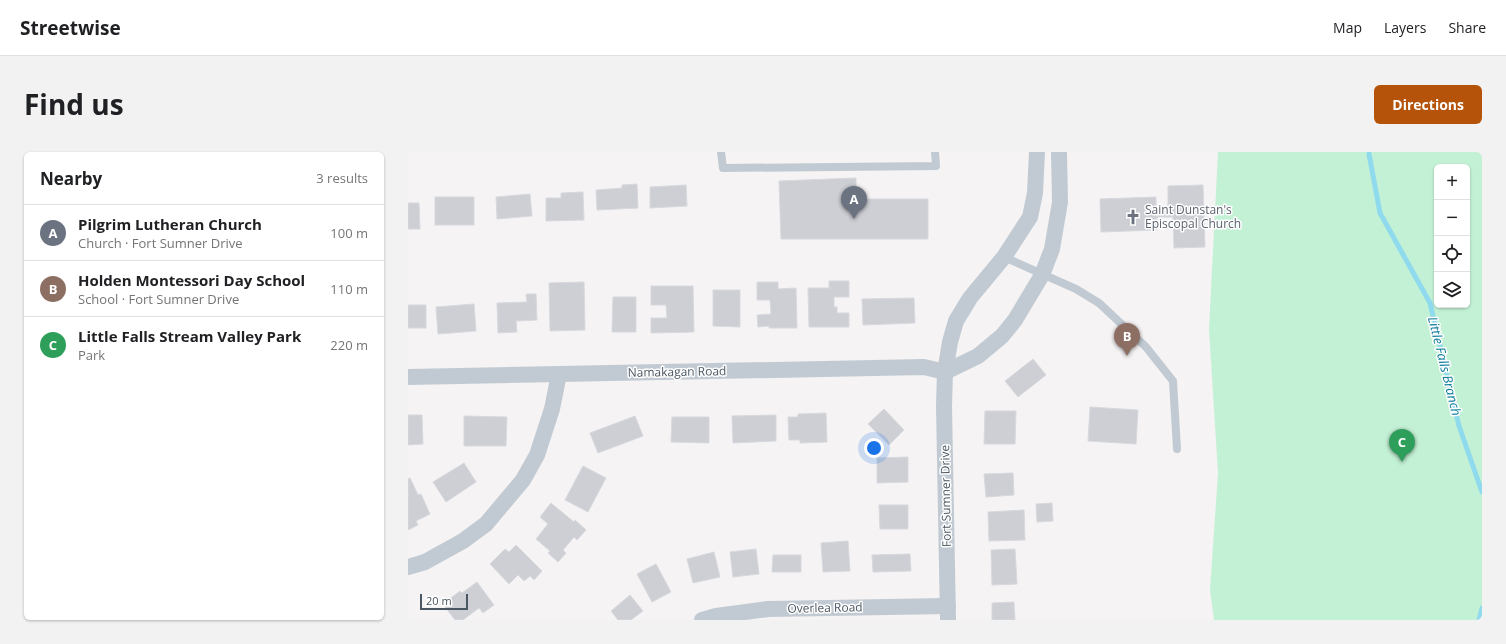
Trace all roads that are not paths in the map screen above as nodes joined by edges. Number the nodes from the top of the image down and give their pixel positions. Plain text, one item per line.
1 (721, 152) edge
2 (935, 152) edge
3 (1037, 152) edge
4 (1059, 152) edge
5 (1004, 257) junction
6 (1042, 275) junction
7 (945, 372) junction
8 (559, 374) junction
9 (408, 377) edge
10 (1177, 449) dead end
11 (408, 567) edge
12 (948, 613) edge
13 (702, 620) edge

1 - 2 lane
3 - 5 street, Fort Sumner Drive
4 - 6 street
5 - 6 lane
5 - 7 street, Fort Sumner Drive
6 - 7 street
6 - 10 lane
7 - 8 street, Namakagan Road
7 - 12 street, Fort Sumner Drive
8 - 9 street, Namakagan Road
8 - 11 street
12 - 13 street, Overlea Road

